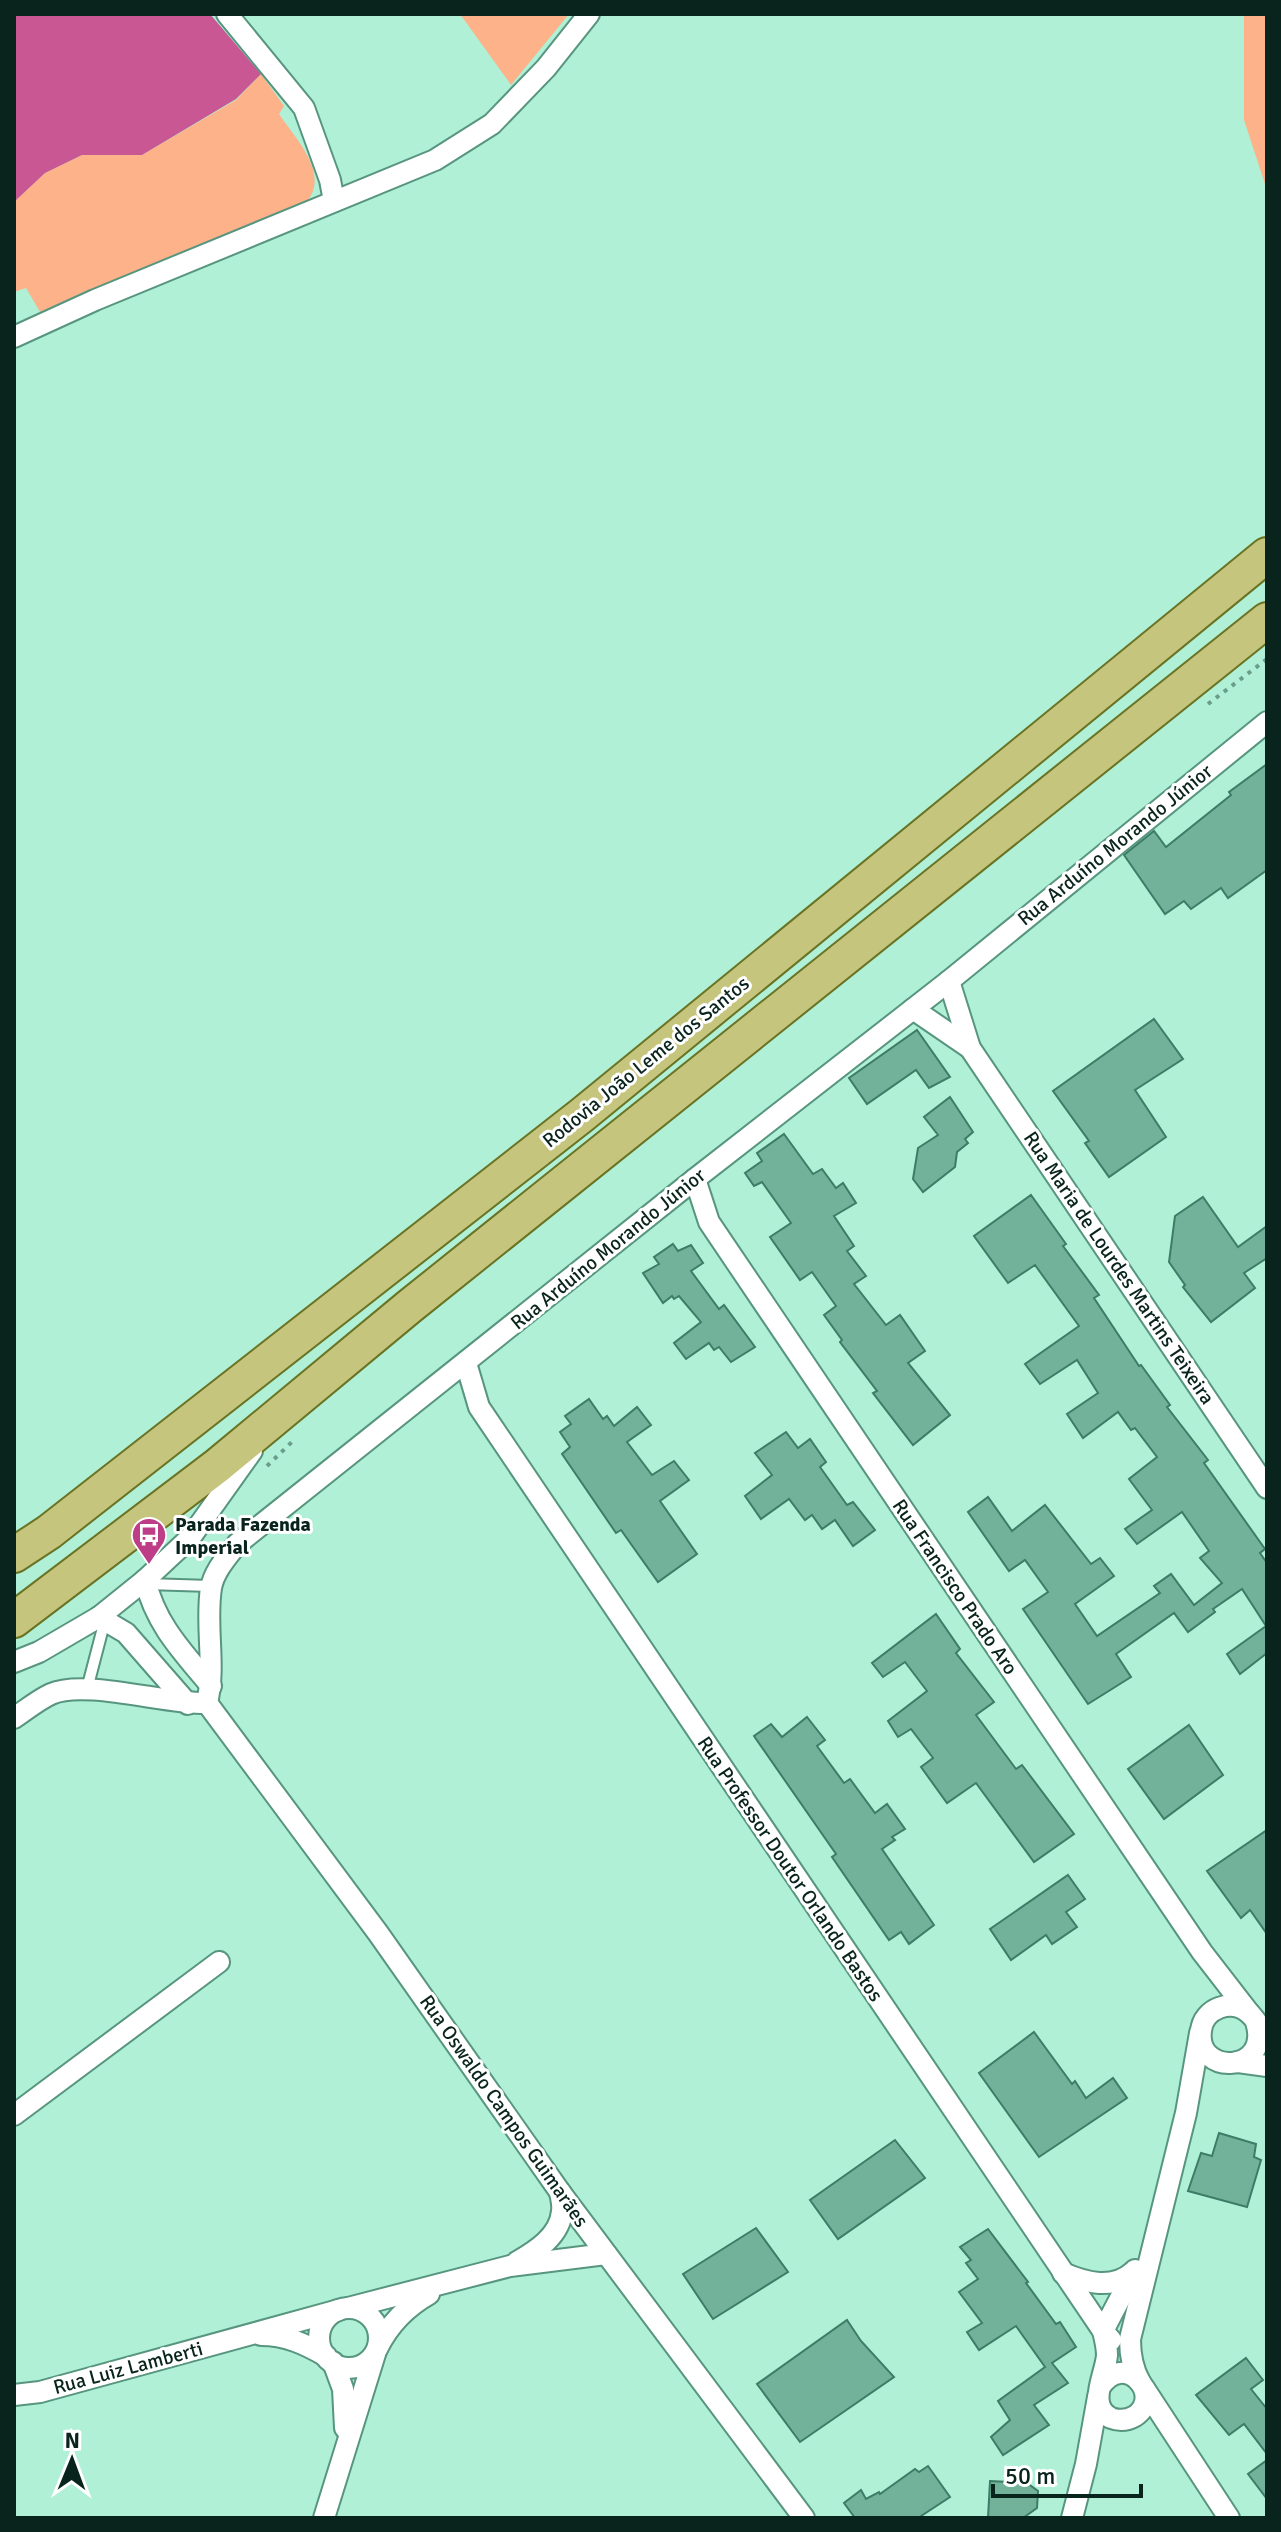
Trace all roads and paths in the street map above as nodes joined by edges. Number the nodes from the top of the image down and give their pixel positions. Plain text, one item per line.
1 (227, 14) edge
2 (589, 14) edge
3 (334, 201) junction
4 (14, 337) edge
5 (1267, 555) edge
6 (1267, 620) edge
7 (1267, 722) edge
8 (949, 981) junction
9 (913, 1009) junction
10 (970, 1048) junction
11 (695, 1179) junction
12 (674, 1197) junction
13 (709, 1222) junction
14 (466, 1363) junction
15 (441, 1383) junction
16 (479, 1407) junction
17 (276, 1417) junction
18 (1267, 1488) edge
19 (14, 1555) edge
20 (146, 1582) junction
21 (211, 1586) junction
22 (102, 1618) junction
23 (14, 1620) edge
24 (14, 1662) edge
25 (87, 1689) junction
26 (202, 1698) junction
27 (14, 1718) edge
28 (1202, 1952) junction
29 (219, 1962) dead end
30 (1204, 2024) junction
31 (1258, 2025) edge
32 (1233, 2063) junction
33 (1267, 2066) edge
34 (1186, 2113) junction
35 (14, 2115) edge
36 (560, 2192) junction
37 (1153, 2241) junction
38 (606, 2254) junction
39 (510, 2266) junction
40 (1135, 2270) junction
41 (1063, 2273) junction
42 (447, 2285) junction
43 (344, 2309) junction
44 (1103, 2331) junction
45 (241, 2337) junction
46 (377, 2350) junction
47 (329, 2359) junction
48 (1139, 2380) junction
49 (1099, 2391) junction
50 (14, 2395) edge
51 (1126, 2420) junction
52 (346, 2444) junction
53 (1180, 2445) junction
54 (1086, 2464) junction
55 (324, 2518) edge
56 (804, 2518) edge
57 (1072, 2518) edge
58 (1229, 2518) edge

1 - 3 street
2 - 3 street
3 - 4 street
5 - 19 main road, Rodovia João Leme dos Santos
6 - 17 main road, Rodovia João Leme dos Santos
7 - 8 street, Rua Arduíno Morando Júnior
8 - 9 street, Rua Arduíno Morando Júnior
8 - 10 street, Rua Maria de Lourdes Martins Teixeira
9 - 10 street, Rua Maria de Lourdes Martins Teixeira
9 - 11 street, Rua Arduíno Morando Júnior
10 - 18 street, Rua Maria de Lourdes Martins Teixeira
11 - 12 street, Rua Arduíno Morando Júnior
11 - 13 street, Rua Francisco Prado Aro
12 - 13 street, Rua Francisco Prado Aro
12 - 14 street, Rua Arduíno Morando Júnior
13 - 28 street, Rua Francisco Prado Aro
14 - 15 street, Rua Arduíno Morando Júnior
14 - 16 street, Rua Professor Doutor Orlando Bastos
15 - 16 street, Rua Professor Doutor Orlando Bastos
15 - 21 street, Rua Arduíno Morando Júnior
16 - 41 street, Rua Professor Doutor Orlando Bastos
17 - 20 street
17 - 23 main road, Rodovia João Leme dos Santos
20 - 21 lane
20 - 22 street
20 - 26 street, Rua Oswaldo Campos Guimarães
21 - 26 street
22 - 24 street
22 - 25 lane
22 - 26 street, Rua Oswaldo Campos Guimarães
25 - 26 street
25 - 27 street
26 - 36 street, Rua Oswaldo Campos Guimarães
28 - 30 street, Rua Francisco Prado Aro
28 - 31 street, Rua Francisco Prado Aro
29 - 35 street
30 - 31 street
30 - 32 street
30 - 34 street, Rua Francisco Prado Aro
31 - 32 street
32 - 33 street
32 - 34 street
34 - 37 street
36 - 38 street, Rua Oswaldo Campos Guimarães
36 - 39 street, Rua Luiz Lamberti
37 - 40 street
37 - 48 street
38 - 39 street, Rua Luiz Lamberti
38 - 56 street, Rua Oswaldo Campos Guimarães
39 - 42 street, Rua Luiz Lamberti
40 - 41 street
40 - 44 street
41 - 44 street, Rua Professor Doutor Orlando Bastos
42 - 43 street, Rua Luiz Lamberti
42 - 46 street, Rua Luiz Lamberti
43 - 45 street, Rua Luiz Lamberti
43 - 46 street
43 - 47 street
44 - 48 street, Rua Professor Doutor Orlando Bastos
44 - 49 street
45 - 47 street, Rua Luiz Lamberti
45 - 50 street, Rua Luiz Lamberti
46 - 47 street
46 - 52 street, Rua Luiz Lamberti
47 - 52 street
48 - 49 street
48 - 51 street
48 - 53 street, Rua Professor Doutor Orlando Bastos
49 - 51 street
49 - 54 street
51 - 53 street, Rua Professor Doutor Orlando Bastos
51 - 54 street
52 - 55 street, Rua Luiz Lamberti
53 - 58 street, Rua Professor Doutor Orlando Bastos
54 - 57 street

